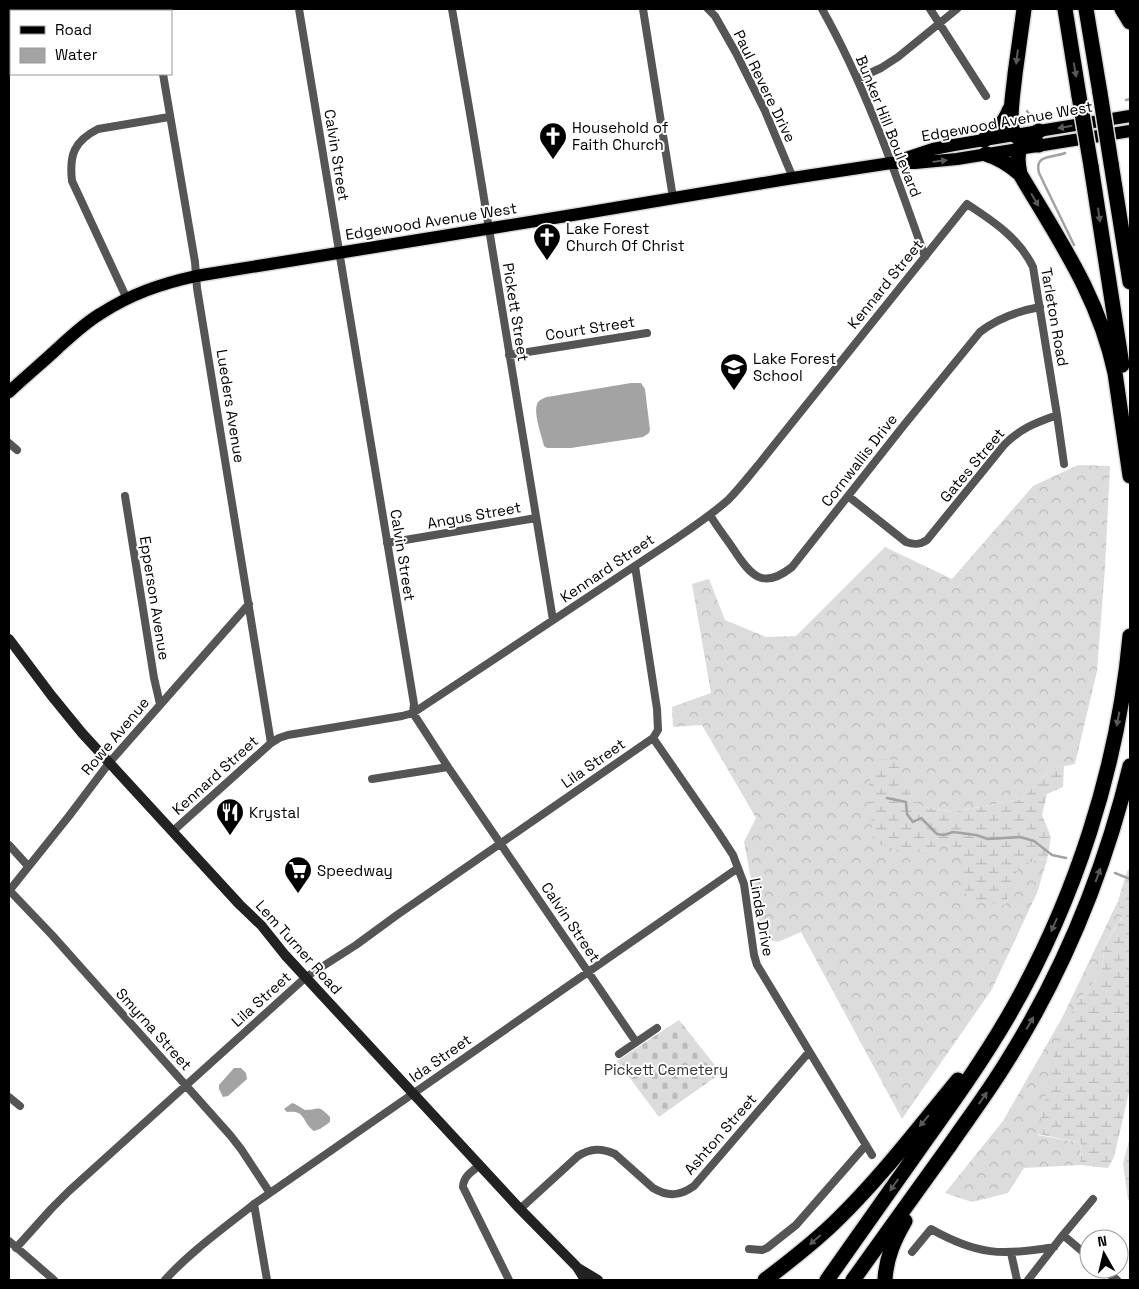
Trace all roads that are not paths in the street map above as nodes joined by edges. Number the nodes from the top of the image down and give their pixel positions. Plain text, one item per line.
1 (299, 9) edge
2 (452, 9) edge
3 (643, 9) edge
4 (708, 9) edge
5 (822, 9) edge
6 (930, 9) edge
7 (957, 9) edge
8 (1024, 9) edge
9 (1065, 9) edge
10 (1086, 9) edge
11 (1122, 9) edge
12 (1130, 22) edge
13 (938, 23) junction
14 (163, 75) edge
15 (857, 79) junction
16 (986, 96) dead end
17 (1011, 107) junction
18 (169, 116) junction
19 (1130, 116) edge
20 (1130, 131) edge
21 (1039, 138) junction
22 (1019, 142) junction
23 (985, 147) junction
24 (892, 163) junction
25 (1020, 174) junction
26 (793, 178) junction
27 (673, 198) junction
28 (967, 204) joint
29 (489, 228) junction
30 (339, 252) junction
31 (925, 257) junction
32 (196, 276) junction
33 (1130, 282) edge
34 (127, 299) junction
35 (1040, 307) junction
36 (647, 333) dead end
37 (509, 355) junction
38 (9, 392) edge
39 (1058, 415) junction
40 (1130, 425) edge
41 (9, 443) edge
42 (17, 450) dead end
43 (1064, 464) dead end
44 (1130, 476) edge
45 (124, 496) dead end
46 (848, 496) junction
47 (710, 515) junction
48 (536, 518) junction
49 (387, 543) junction
50 (635, 566) junction
51 (249, 604) junction
52 (553, 620) junction
53 (1130, 636) edge
54 (9, 639) edge
55 (160, 704) junction
56 (413, 713) junction
57 (653, 738) junction
58 (271, 743) junction
59 (109, 763) junction
60 (1130, 766) edge
61 (448, 767) junction
62 (372, 779) dead end
63 (173, 831) junction
64 (501, 844) junction
65 (9, 845) edge
66 (28, 866) junction
67 (738, 868) junction
68 (9, 891) edge
69 (589, 972) junction
70 (306, 977) junction
71 (1010, 1014) junction
72 (657, 1028) dead end
73 (636, 1042) junction
74 (809, 1052) junction
75 (619, 1054) dead end
76 (186, 1085) junction
77 (414, 1093) junction
78 (9, 1096) edge
79 (20, 1106) dead end
80 (866, 1145) junction
81 (872, 1155) dead end
82 (942, 1156) junction
83 (480, 1165) junction
84 (270, 1194) junction
85 (1093, 1199) dead end
86 (254, 1204) junction
87 (520, 1210) junction
88 (1063, 1235) junction
89 (9, 1241) edge
90 (1054, 1247) junction
91 (16, 1248) junction
92 (1079, 1249) edge
93 (749, 1250) dead end
94 (912, 1252) dead end
95 (1010, 1253) junction
96 (577, 1267) junction
97 (54, 1280) edge
98 (165, 1280) edge
99 (266, 1280) edge
100 (509, 1280) edge
101 (584, 1280) edge
102 (598, 1280) edge
103 (765, 1280) edge
104 (827, 1280) edge
105 (853, 1280) edge
106 (885, 1280) edge
107 (1017, 1280) edge
108 (1028, 1280) edge

1 - 30 street, Calvin Street
2 - 29 street, Pickett Street
3 - 27 street
4 - 26 street, Paul Revere Drive
5 - 15 street, Bunker Hill Boulevard
6 - 13 street
7 - 13 street
8 -> 17 highway
9 -> 40 highway, bridge
10 - 33 highway, bridge
11 - 12 highway
13 - 15 street
13 - 16 street
14 - 18 street, Lueders Avenue
15 - 24 street, Bunker Hill Boulevard
17 - 22 highway
17 - 23 highway
18 - 32 street, Lueders Avenue
18 - 34 street
19 -> 21 main road, Edgewood Avenue West
20 - 21 main road, Edgewood Avenue West
21 - 22 highway
22 - 23 main road, Edgewood Avenue West
22 - 25 highway
23 - 24 main road, Edgewood Avenue West
23 - 25 highway
24 - 26 main road, Edgewood Avenue West
24 - 31 street, Bunker Hill Boulevard
25 -> 44 highway
26 - 27 main road, Edgewood Avenue West
27 - 29 main road, Edgewood Avenue West
28 - 31 street, Kennard Street
28 - 35 street, Tarleton Road
29 - 30 main road, Edgewood Avenue West
29 - 37 street, Pickett Street
30 - 32 main road, Edgewood Avenue West
30 - 49 street, Calvin Street
31 - 47 street, Kennard Street
32 - 34 main road, Edgewood Avenue West
32 - 51 street, Lueders Avenue
34 - 38 main road, Edgewood Avenue West
35 - 39 street, Tarleton Road
35 - 46 street, Cornwallis Drive
36 - 37 street, Court Street
37 - 48 street, Pickett Street
39 - 43 street, Tarleton Road
39 - 46 street, Gates Street
41 - 42 street
45 - 55 street, Epperson Avenue
46 - 47 street, Cornwallis Drive
47 - 50 street, Kennard Street
48 - 49 street, Angus Street
48 - 52 street, Pickett Street
49 - 56 street, Calvin Street
50 - 52 street, Kennard Street
50 - 57 street
51 - 55 street, Rowe Avenue
51 - 58 street, Lueders Avenue
52 - 56 street, Kennard Street
53 -> 71 highway
54 - 59 main road, Lem Turner Road
55 - 59 street, Rowe Avenue
56 - 58 street, Kennard Street
56 - 61 street, Calvin Street
57 - 64 street, Lila Street
57 - 67 street, Linda Drive
58 - 63 street, Kennard Street
59 - 63 main road, Lem Turner Road
59 - 66 street, Rowe Avenue
82 -> 60 highway
61 - 62 street
61 - 64 street, Calvin Street
63 - 70 main road, Lem Turner Road
64 - 69 street, Calvin Street
64 - 70 street, Lila Street
65 - 66 street
66 - 68 street, Rowe Avenue
67 - 69 street, Ida Street
67 - 74 street, Linda Drive
68 - 76 street, Smyrna Street
69 - 73 street, Calvin Street
69 - 77 street, Ida Street
70 - 76 street, Lila Street
70 - 77 main road, Lem Turner Road
71 -> 103 highway
71 -> 104 highway
72 - 73 street
73 - 75 street
74 - 80 street, Linda Drive
74 - 87 street, Ashton Street
76 - 84 street, Smyrna Street
76 - 91 street, Lila Street
77 - 83 main road, Lem Turner Road
77 - 84 street, Ida Street
78 - 79 street
80 - 81 street, Linda Drive
80 - 93 street
82 - 105 highway
82 - 106 highway
83 - 87 main road, Lem Turner Road
83 - 100 street
84 - 86 street, Ida Street
85 - 88 street
86 - 98 street, Ida Street
86 - 99 street
87 - 96 main road, Lem Turner Road
88 - 90 street
88 - 92 street
89 - 91 street
90 - 95 street
90 - 108 street
91 - 97 street
94 - 95 street
95 - 107 street
96 - 101 main road
96 - 102 main road

